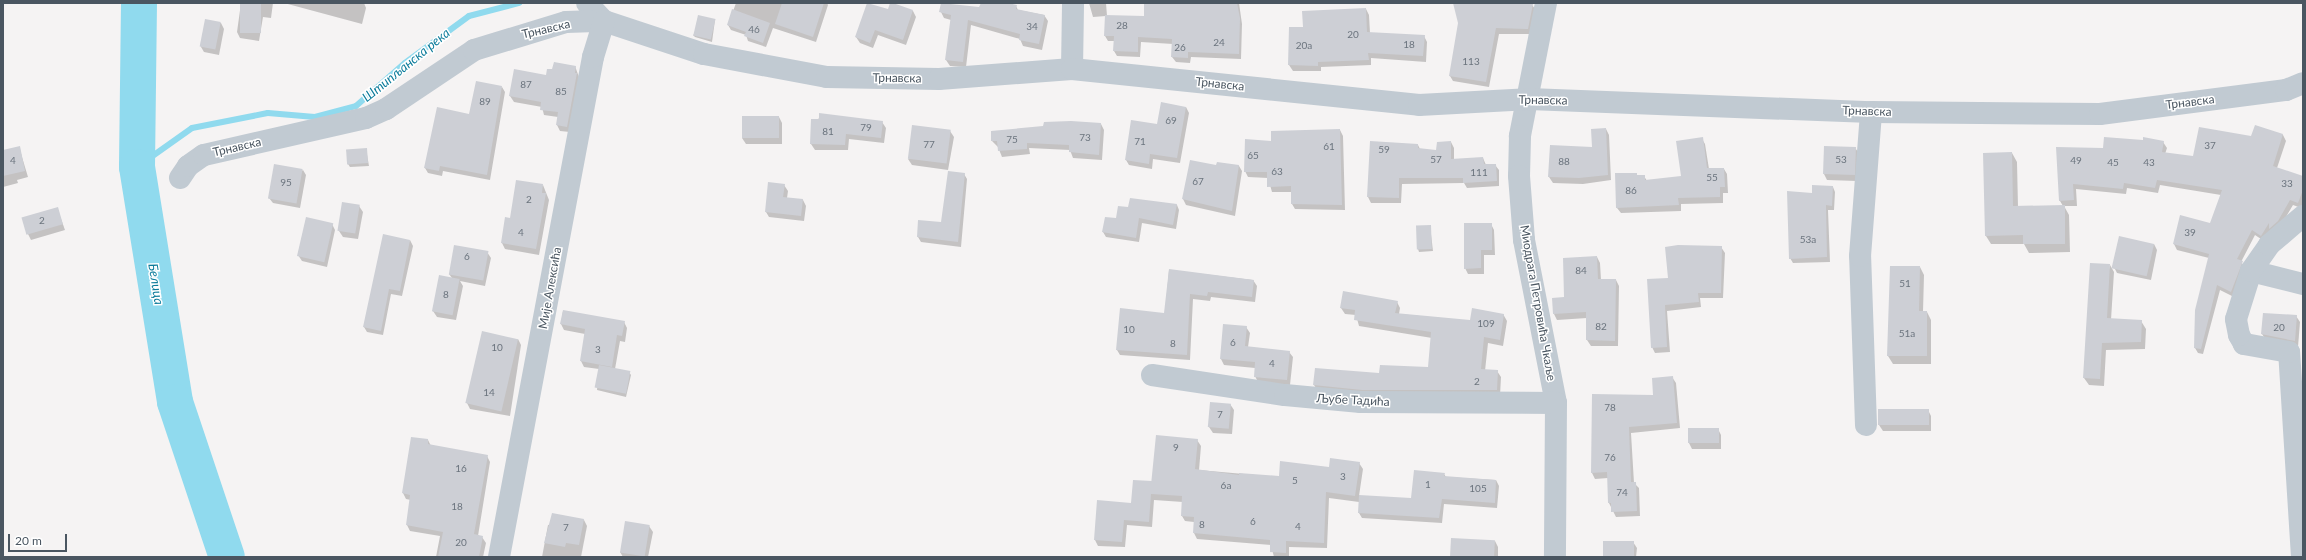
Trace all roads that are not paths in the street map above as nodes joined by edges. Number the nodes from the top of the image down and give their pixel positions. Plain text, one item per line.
1 (587, 3) edge
2 (1073, 3) edge
3 (1546, 3) edge
4 (604, 21) junction
5 (1072, 69) junction
6 (2303, 83) edge
7 (1528, 99) junction
8 (1871, 112) junction
9 (180, 178) dead end
10 (2303, 216) edge
11 (2251, 271) junction
12 (2303, 284) edge
13 (1152, 375) dead end
14 (1556, 403) junction
15 (1866, 425) dead end
16 (499, 557) edge
17 (1555, 557) edge
18 (2302, 557) edge

1 - 4 street
2 - 5 street
3 - 7 street, Миодрага Петровића Чкаље
4 - 5 street, Трнавска
4 - 9 street, Трнавска
4 - 16 street, Мије Алексића
5 - 7 street, Трнавска
6 - 8 street, Трнавска
7 - 8 street, Трнавска
7 - 14 street, Миодрага Петровића Чкаље
8 - 15 street
10 - 11 street
11 - 12 street
11 - 18 street
13 - 14 street, Љубе Тадића
14 - 17 street, Миодрага Петровића Чкаље

